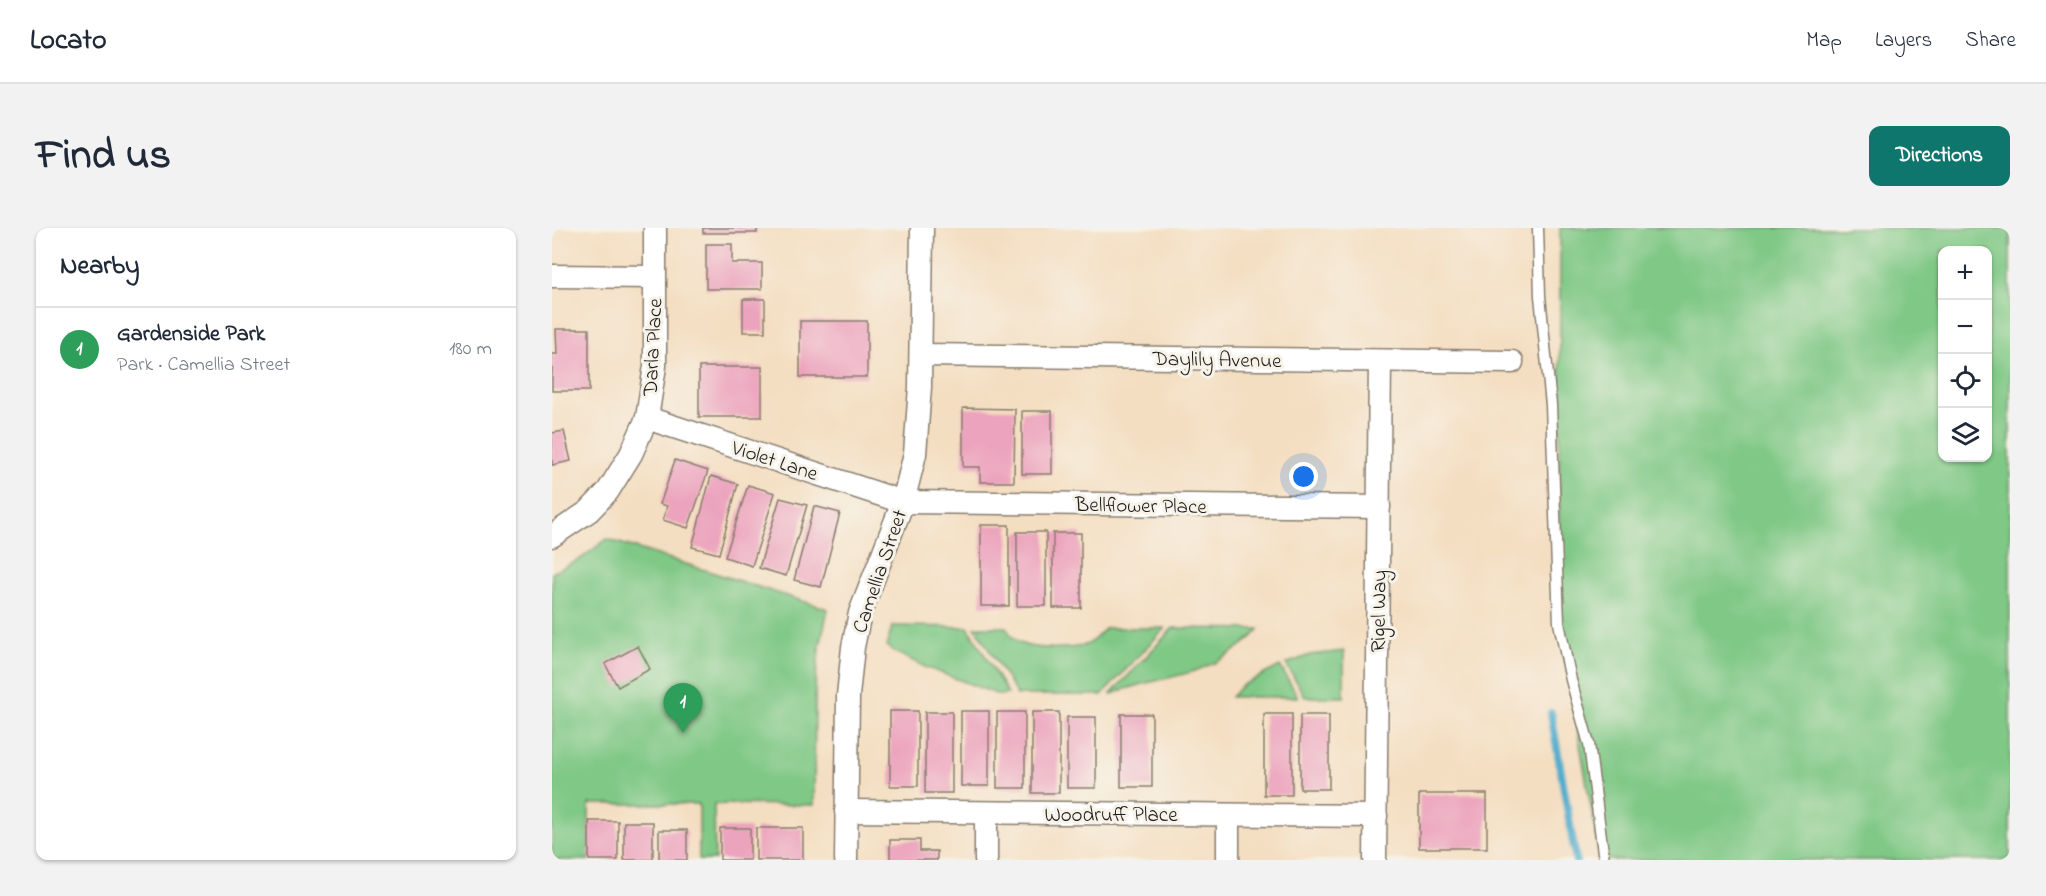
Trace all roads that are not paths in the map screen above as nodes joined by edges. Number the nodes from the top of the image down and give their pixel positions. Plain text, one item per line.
1 (655, 228) edge
2 (922, 228) edge
3 (1538, 228) edge
4 (552, 276) edge
5 (654, 277) junction
6 (921, 355) junction
7 (1380, 362) junction
8 (1512, 362) dead end
9 (647, 418) junction
10 (903, 502) junction
11 (1379, 507) junction
12 (552, 536) edge
13 (846, 811) junction
14 (986, 813) junction
15 (1228, 815) junction
16 (1376, 816) junction
17 (846, 860) edge
18 (986, 860) edge
19 (1228, 860) edge
20 (1375, 860) edge
21 (1604, 860) edge

1 - 5 street, Darla Place
2 - 6 street, Camellia Street
3 - 21 lane
4 - 5 street
5 - 9 street, Darla Place
6 - 7 street, Daylily Avenue
6 - 10 street, Camellia Street
7 - 8 street, Daylily Avenue
7 - 11 street, Rigel Way
9 - 10 street, Violet Lane
9 - 12 street, Darla Place
10 - 11 street, Bellflower Place
10 - 13 street, Camellia Street
11 - 16 street, Rigel Way
13 - 14 street, Woodruff Place
13 - 17 street, Camellia Street
14 - 15 street, Woodruff Place
14 - 18 street
15 - 16 street, Woodruff Place
15 - 19 street
16 - 20 street, Rigel Way

